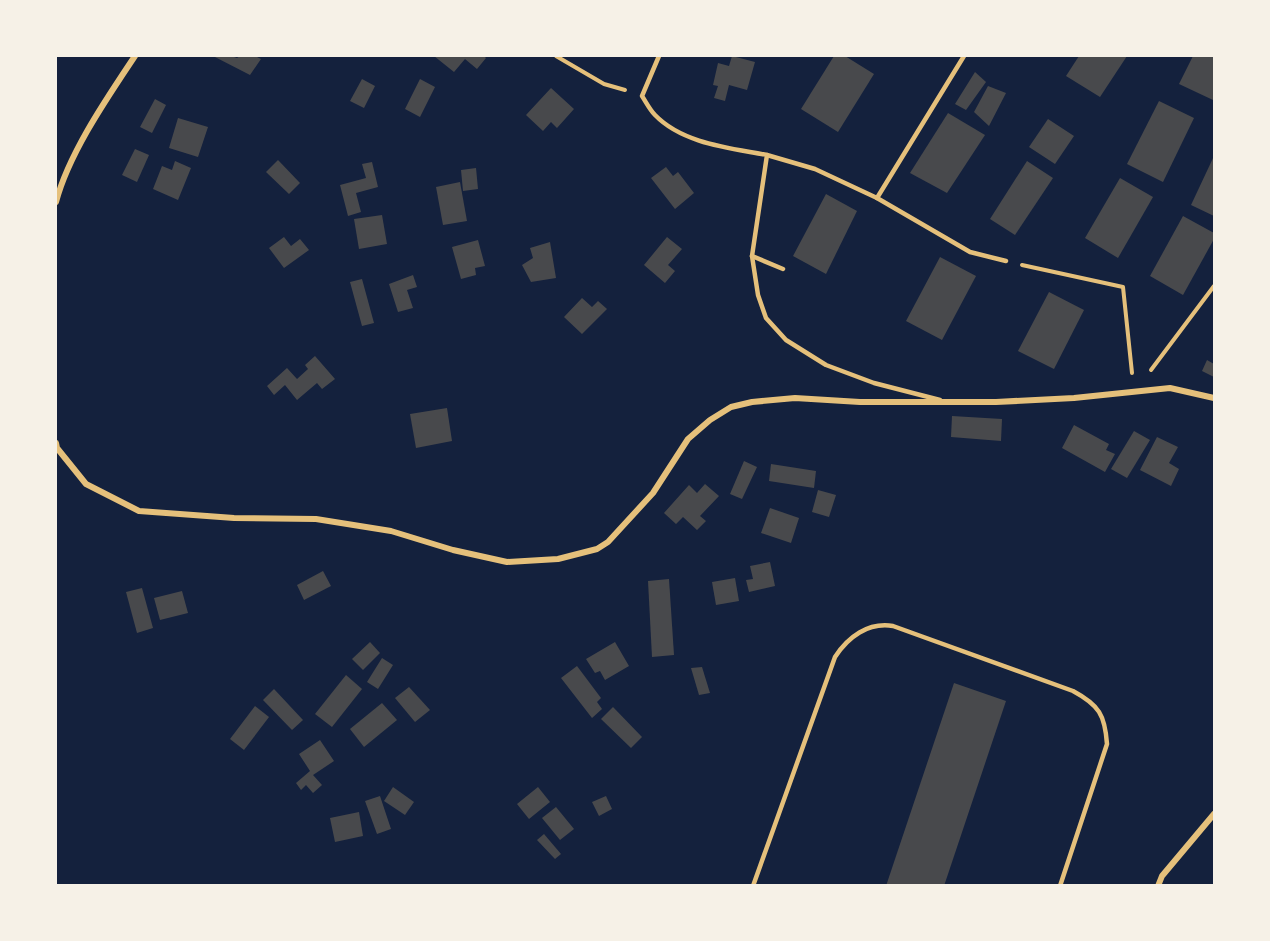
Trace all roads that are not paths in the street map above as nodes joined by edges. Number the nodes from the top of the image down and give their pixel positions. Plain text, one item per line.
1 (135, 56) edge
2 (659, 56) edge
3 (964, 56) edge
4 (767, 155) junction
5 (877, 198) junction
6 (56, 202) edge
7 (752, 256) junction
8 (1006, 261) road end
9 (783, 269) dead end
10 (1215, 398) edge
11 (943, 401) junction
12 (56, 443) edge
13 (1215, 814) edge
14 (753, 885) edge
15 (1060, 885) edge
16 (1158, 885) edge

1 - 6 street
2 - 4 lane
3 - 5 lane
4 - 5 lane
4 - 7 lane
5 - 8 lane
7 - 9 lane
7 - 11 lane
10 - 11 street
11 - 12 street
13 - 16 street
14 - 15 lane

